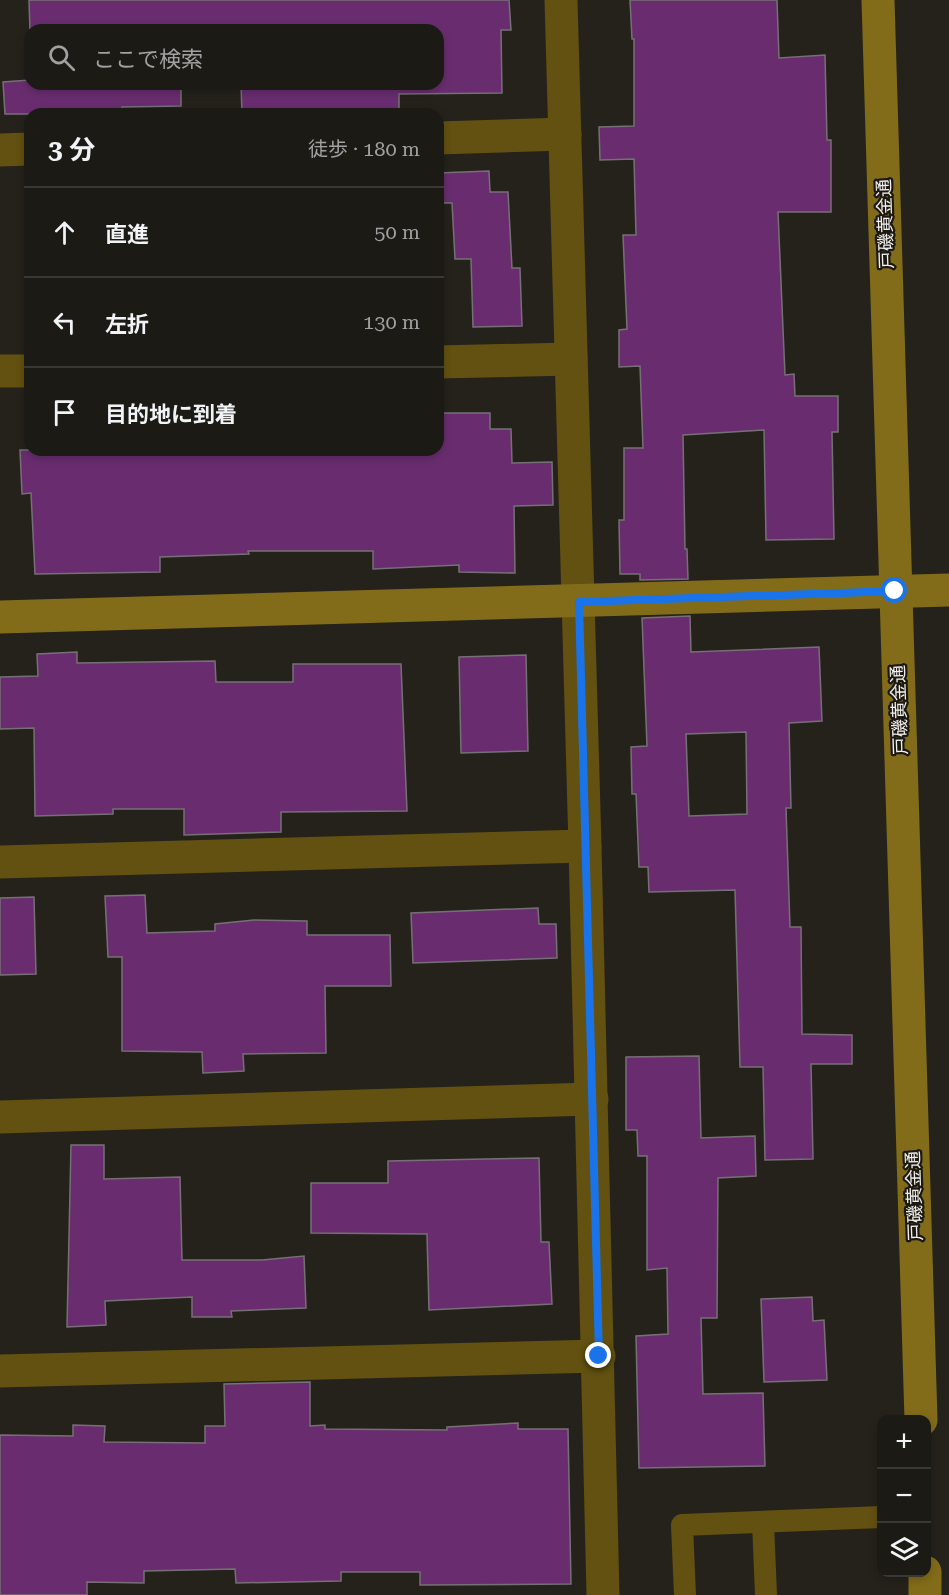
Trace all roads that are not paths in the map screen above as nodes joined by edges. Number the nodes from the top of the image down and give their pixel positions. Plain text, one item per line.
1 (561, 0) edge
2 (878, 0) edge
3 (565, 134) junction
4 (444, 138) edge
5 (24, 149) edge
6 (0, 150) edge
7 (571, 359) junction
8 (444, 362) edge
9 (0, 371) edge
10 (24, 371) edge
11 (949, 590) edge
12 (895, 591) junction
13 (579, 602) junction
14 (0, 617) edge
15 (585, 846) junction
16 (0, 862) edge
17 (592, 1099) junction
18 (0, 1117) edge
19 (599, 1356) junction
20 (0, 1371) edge
21 (921, 1415) edge
22 (877, 1517) edge
23 (763, 1522) junction
24 (925, 1577) edge
25 (603, 1595) edge
26 (685, 1595) edge
27 (766, 1595) edge
28 (925, 1595) edge

1 - 3 street
2 - 12 street, 戸磯黄金通
3 - 4 street
3 - 7 street
5 - 6 street
7 - 8 street
7 - 13 street
9 - 10 street
11 - 12 street
12 - 13 street
12 - 21 street, 戸磯黄金通
13 - 14 street
13 - 15 street
15 - 16 street
15 - 17 street
17 - 18 street
17 - 19 street
19 - 20 street
19 - 25 street
22 - 23 lane
23 - 26 lane
23 - 27 lane
24 - 28 street

